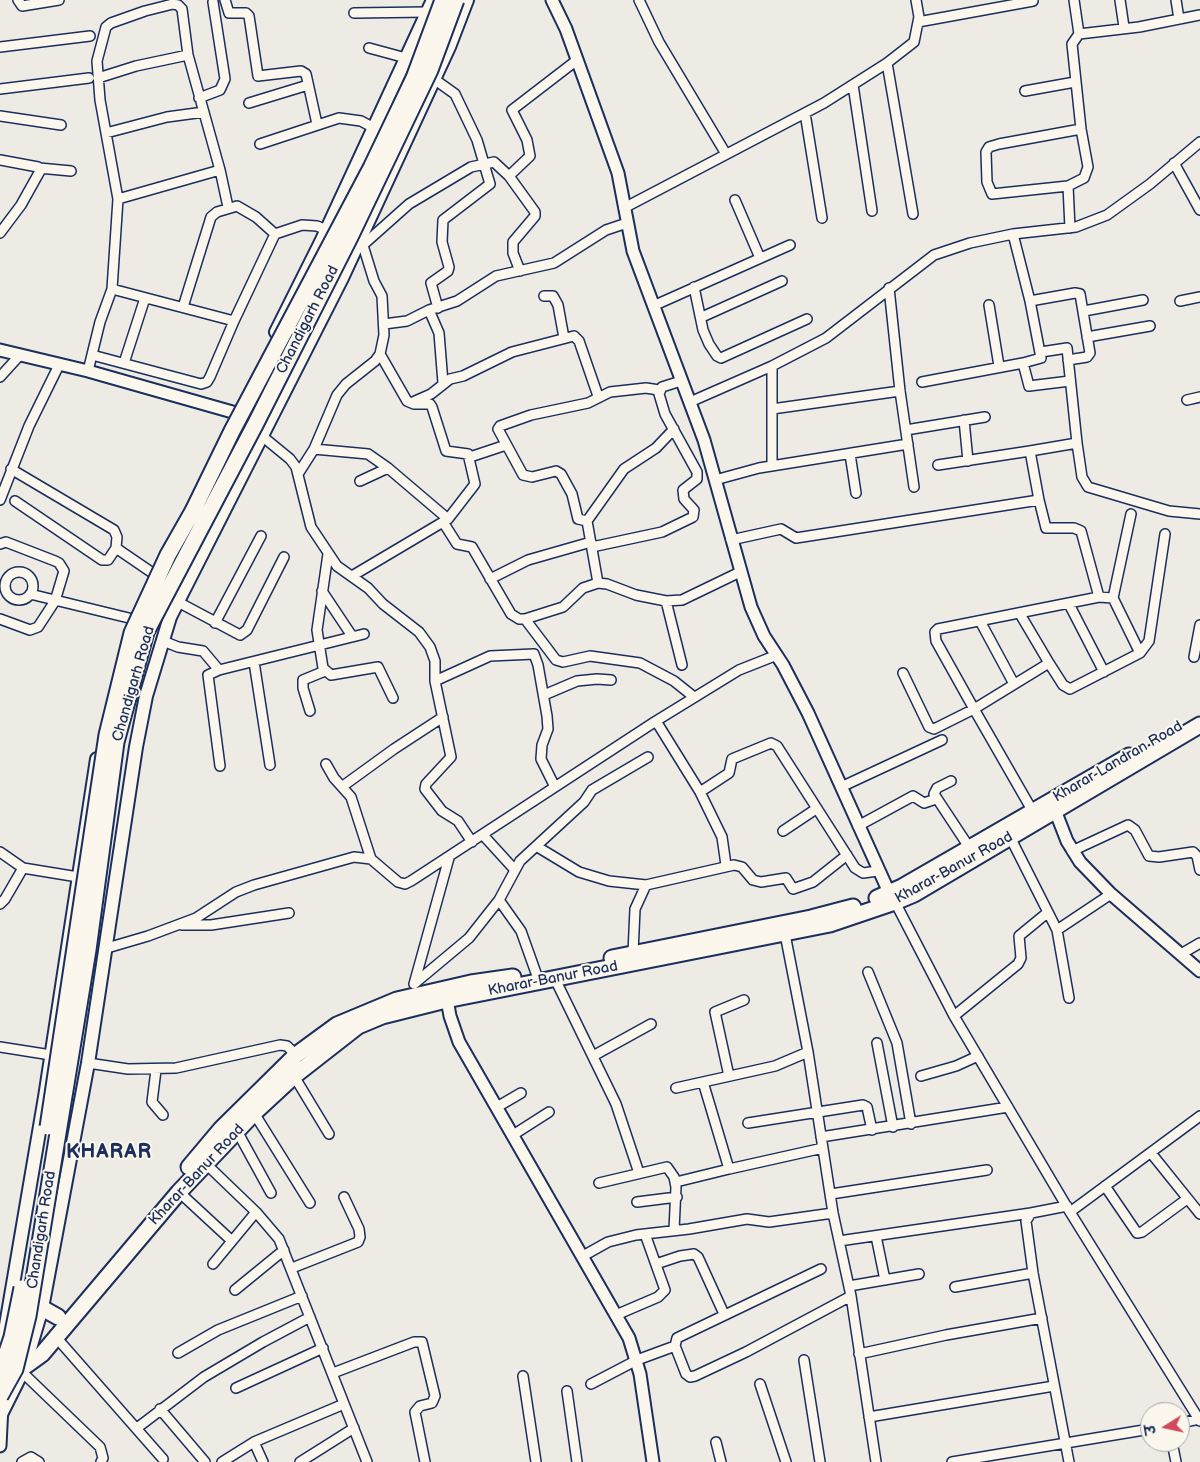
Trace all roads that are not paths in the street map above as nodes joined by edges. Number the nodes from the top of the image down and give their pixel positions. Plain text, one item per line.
1 (18, 0) edge
2 (59, 0) edge
3 (224, 0) edge
4 (433, 0) edge
5 (443, 0) edge
6 (456, 0) edge
7 (467, 0) edge
8 (552, 0) edge
9 (639, 0) edge
10 (916, 0) edge
11 (1033, 0) edge
12 (1074, 0) edge
13 (1120, 0) edge
14 (1176, 0) edge
15 (213, 2) dead end
16 (354, 12) dead end
17 (428, 12) junction
18 (1200, 15) edge
19 (1179, 19) junction
20 (918, 22) junction
21 (1124, 27) junction
22 (1079, 34) junction
23 (90, 36) dead end
24 (0, 48) edge
25 (369, 48) dead end
26 (188, 55) junction
27 (406, 58) junction
28 (577, 60) junction
29 (887, 63) junction
30 (94, 78) junction
31 (434, 79) junction
32 (1075, 82) junction
33 (852, 85) junction
34 (308, 86) junction
35 (0, 89) edge
36 (1025, 91) dead end
37 (199, 98) junction
38 (248, 103) dead end
39 (204, 112) junction
40 (805, 113) junction
41 (0, 116) edge
42 (317, 124) junction
43 (61, 125) dead end
44 (374, 128) junction
45 (1081, 129) junction
46 (106, 133) junction
47 (1200, 142) edge
48 (260, 144) dead end
49 (726, 154) junction
50 (0, 160) edge
51 (485, 163) junction
52 (1174, 163) junction
53 (39, 168) junction
54 (220, 170) junction
55 (71, 171) dead end
56 (509, 176) junction
57 (1068, 186) junction
58 (118, 199) junction
59 (735, 200) dead end
60 (228, 207) junction
61 (624, 208) junction
62 (1200, 210) edge
63 (872, 211) dead end
64 (912, 214) dead end
65 (822, 218) dead end
66 (627, 222) junction
67 (1070, 228) junction
68 (327, 230) junction
69 (0, 233) edge
70 (275, 234) junction
71 (1013, 234) junction
72 (362, 241) junction
73 (790, 245) dead end
74 (760, 258) junction
75 (520, 271) junction
76 (782, 281) dead end
77 (694, 287) junction
78 (889, 288) junction
79 (112, 289) junction
80 (544, 296) dead end
81 (1200, 297) edge
82 (145, 298) junction
83 (1143, 300) dead end
84 (1030, 301) junction
85 (1180, 301) dead end
86 (653, 306) junction
87 (989, 306) dead end
88 (183, 307) junction
89 (433, 309) junction
90 (1084, 311) junction
91 (702, 317) junction
92 (807, 319) dead end
93 (234, 320) junction
94 (384, 324) junction
95 (1150, 326) dead end
96 (1087, 337) junction
97 (564, 338) junction
98 (0, 350) edge
99 (1041, 352) junction
100 (380, 354) junction
101 (20, 355) junction
102 (92, 355) junction
103 (1068, 360) junction
104 (124, 363) junction
105 (1023, 363) junction
106 (59, 365) junction
107 (772, 366) junction
108 (999, 366) junction
109 (88, 372) junction
110 (0, 377) edge
111 (681, 381) junction
112 (1070, 381) junction
113 (922, 382) dead end
114 (442, 383) junction
115 (659, 390) junction
116 (900, 390) junction
117 (598, 396) junction
118 (1200, 397) edge
119 (1187, 400) dead end
120 (690, 402) junction
121 (410, 403) junction
122 (772, 409) junction
123 (236, 413) junction
124 (985, 417) dead end
125 (964, 420) junction
126 (674, 428) junction
127 (906, 430) junction
128 (262, 436) junction
129 (1077, 443) junction
130 (908, 444) junction
131 (506, 445) junction
132 (314, 449) junction
133 (1030, 451) junction
134 (850, 454) junction
135 (470, 457) junction
136 (968, 462) junction
137 (938, 465) dead end
138 (772, 466) junction
139 (388, 468) junction
140 (11, 469) junction
141 (298, 474) junction
142 (715, 480) junction
143 (360, 481) dead end
144 (914, 487) dead end
145 (856, 493) dead end
146 (0, 500) edge
147 (1039, 500) junction
148 (15, 501) dead end
149 (1131, 514) dead end
150 (1200, 514) edge
151 (445, 520) junction
152 (587, 521) junction
153 (1165, 534) dead end
154 (261, 536) dead end
155 (732, 540) junction
156 (0, 544) edge
157 (592, 544) junction
158 (116, 548) junction
159 (328, 554) junction
160 (284, 557) dead end
161 (740, 572) junction
162 (154, 574) junction
163 (352, 576) junction
164 (3, 580) edge
165 (490, 580) junction
166 (598, 583) junction
167 (322, 591) junction
168 (30, 594) junction
169 (1099, 598) junction
170 (1113, 598) junction
171 (55, 601) junction
172 (666, 601) junction
173 (178, 602) junction
174 (1069, 604) junction
175 (1020, 614) junction
176 (0, 619) edge
177 (133, 619) junction
178 (524, 619) junction
179 (980, 622) junction
180 (216, 623) junction
181 (1200, 625) edge
182 (364, 634) dead end
183 (352, 636) junction
184 (163, 642) junction
185 (318, 644) junction
186 (546, 647) junction
187 (1140, 653) junction
188 (534, 654) junction
189 (777, 655) junction
190 (1194, 657) dead end
191 (254, 662) junction
192 (1049, 663) junction
193 (682, 665) dead end
194 (219, 670) junction
195 (324, 672) junction
196 (1104, 672) junction
197 (903, 673) dead end
198 (611, 680) dead end
199 (436, 681) junction
200 (1014, 684) junction
201 (544, 695) junction
202 (694, 697) junction
203 (393, 698) dead end
204 (974, 710) junction
205 (310, 711) dead end
206 (1200, 716) edge
207 (443, 717) junction
208 (656, 721) junction
209 (1200, 726) edge
210 (942, 740) dead end
211 (648, 757) dead end
212 (326, 764) dead end
213 (270, 765) dead end
214 (220, 766) dead end
215 (951, 781) dead end
216 (343, 786) junction
217 (555, 787) junction
218 (841, 787) junction
219 (700, 792) junction
220 (936, 799) junction
221 (1054, 806) junction
222 (816, 809) junction
223 (1034, 809) junction
224 (858, 826) junction
225 (784, 831) dead end
226 (483, 835) junction
227 (1010, 837) junction
228 (472, 842) junction
229 (536, 846) junction
230 (969, 847) junction
231 (1072, 851) junction
232 (0, 852) edge
233 (847, 855) junction
234 (449, 858) junction
235 (371, 859) junction
236 (726, 865) junction
237 (23, 868) junction
238 (514, 869) junction
239 (1200, 870) edge
240 (878, 871) junction
241 (78, 878) junction
242 (646, 885) junction
243 (1111, 894) junction
244 (892, 898) junction
245 (499, 900) junction
246 (0, 904) edge
247 (1047, 912) junction
248 (289, 913) dead end
249 (179, 924) junction
250 (1056, 930) junction
251 (784, 934) junction
252 (68, 941) junction
253 (1200, 943) edge
254 (107, 948) junction
255 (633, 953) junction
256 (1181, 954) junction
257 (1200, 971) edge
258 (868, 972) dead end
259 (536, 973) junction
260 (555, 979) junction
261 (446, 995) junction
262 (414, 996) junction
263 (1069, 998) dead end
264 (744, 1000) dead end
265 (954, 1016) junction
266 (651, 1024) dead end
267 (877, 1044) dead end
268 (0, 1047) edge
269 (808, 1052) junction
270 (296, 1055) junction
271 (51, 1056) junction
272 (594, 1056) junction
273 (978, 1056) junction
274 (88, 1064) junction
275 (156, 1070) junction
276 (294, 1076) junction
277 (729, 1076) junction
278 (921, 1076) dead end
279 (703, 1082) junction
280 (676, 1088) dead end
281 (521, 1093) dead end
282 (1008, 1106) junction
283 (497, 1107) junction
284 (817, 1111) junction
285 (549, 1112) dead end
286 (254, 1113) junction
287 (163, 1115) dead end
288 (1200, 1117) edge
289 (748, 1123) dead end
290 (910, 1124) junction
291 (893, 1127) junction
292 (872, 1130) junction
293 (237, 1131) junction
294 (329, 1134) dead end
295 (513, 1135) junction
296 (821, 1138) junction
297 (823, 1148) junction
298 (1151, 1153) junction
299 (202, 1160) junction
300 (729, 1169) junction
301 (988, 1170) dead end
302 (639, 1173) junction
303 (676, 1182) junction
304 (599, 1183) dead end
305 (1105, 1186) junction
306 (179, 1192) junction
307 (270, 1193) dead end
308 (830, 1194) junction
309 (676, 1197) junction
310 (344, 1198) dead end
311 (1187, 1198) junction
312 (637, 1202) dead end
313 (310, 1203) dead end
314 (1068, 1209) junction
315 (256, 1212) junction
316 (834, 1213) junction
317 (1031, 1213) junction
318 (1200, 1214) edge
319 (674, 1230) junction
320 (645, 1234) junction
321 (876, 1236) junction
322 (232, 1241) junction
323 (839, 1241) junction
324 (284, 1250) junction
325 (583, 1256) junction
326 (213, 1264) dead end
327 (656, 1264) junction
328 (292, 1268) junction
329 (821, 1269) dead end
330 (1033, 1273) junction
331 (920, 1274) dead end
332 (885, 1280) junction
333 (955, 1286) dead end
334 (235, 1290) dead end
335 (849, 1291) junction
336 (302, 1296) junction
337 (42, 1308) junction
338 (724, 1314) junction
339 (616, 1315) junction
340 (58, 1317) junction
341 (310, 1317) junction
342 (1042, 1318) junction
343 (55, 1336) junction
344 (1, 1339) edge
345 (675, 1346) junction
346 (323, 1348) junction
347 (29, 1352) junction
348 (178, 1353) dead end
349 (860, 1354) junction
350 (637, 1360) junction
351 (804, 1360) dead end
352 (0, 1362) edge
353 (23, 1370) junction
354 (0, 1373) edge
355 (333, 1373) junction
356 (523, 1376) dead end
357 (591, 1384) dead end
358 (760, 1384) dead end
359 (1054, 1386) junction
360 (236, 1388) dead end
361 (567, 1391) dead end
362 (344, 1404) junction
363 (1, 1405) edge
364 (160, 1408) junction
365 (869, 1417) junction
366 (1200, 1420) edge
367 (137, 1428) junction
368 (354, 1428) junction
369 (1140, 1430) edge
370 (254, 1442) junction
371 (716, 1442) dead end
372 (1065, 1442) junction
373 (0, 1446) edge
374 (163, 1459) dead end
375 (22, 1462) edge
376 (39, 1462) edge
377 (100, 1462) edge
378 (205, 1462) edge
379 (222, 1462) edge
380 (263, 1462) edge
381 (300, 1462) edge
382 (367, 1462) edge
383 (425, 1462) edge
384 (536, 1462) edge
385 (577, 1462) edge
386 (652, 1462) edge
387 (722, 1462) edge
388 (786, 1462) edge
389 (820, 1462) edge
390 (876, 1462) edge
391 (952, 1462) edge
392 (1068, 1462) edge

1 - 2 street
3 - 34 street
4 - 17 main road
5 - 354 highway, bridge
6 - 363 highway, Chandigarh Road, bridge
7 - 31 main road
8 - 28 street
9 - 49 street
10 - 20 street
11 - 20 street
12 - 22 street
13 - 21 street
14 - 19 street
15 - 37 street
16 - 17 street
17 - 27 main road
18 - 19 street
19 - 21 street
20 - 29 street
21 - 22 street
22 - 32 street
23 - 24 street
25 - 27 street
26 - 30 street
26 - 30 street
26 - 37 street
27 - 44 main road
28 - 56 street
28 - 61 street
29 - 33 street
29 - 64 street
30 - 35 street
30 - 46 street
31 - 51 street
31 - 72 main road
32 - 36 street
32 - 45 street
33 - 40 street
33 - 63 street
34 - 38 street
34 - 42 street
37 - 39 street
39 - 46 street
39 - 54 street
40 - 49 street
40 - 65 street
41 - 43 street
42 - 44 street
42 - 48 street
44 - 68 main road
45 - 57 street
45 - 57 street
46 - 58 street
47 - 52 street
49 - 61 street
50 - 53 street
51 - 56 street
51 - 72 street
51 - 89 street
52 - 62 street
52 - 67 street
53 - 55 street
53 - 69 street
54 - 58 street
54 - 60 street
56 - 75 street
57 - 67 street
58 - 79 street
59 - 74 street
60 - 70 street
60 - 88 street
61 - 66 street
66 - 75 street
66 - 86 street
67 - 71 street
68 - 70 street
68 - 123 main road
70 - 93 street
71 - 78 street
71 - 84 street
72 - 94 street
72 - 128 main road
73 - 74 street
74 - 77 street
75 - 89 street
76 - 91 street
77 - 86 street
77 - 91 street
78 - 107 street
78 - 116 street
79 - 82 street
79 - 102 street
80 - 97 street
81 - 85 street
82 - 88 street
82 - 104 street
83 - 90 street
84 - 90 street
84 - 99 street
86 - 111 street
87 - 108 street
88 - 93 street
89 - 94 street
89 - 114 street
90 - 96 street
91 - 92 street
93 - 104 street
94 - 100 street
95 - 96 street
96 - 103 street
97 - 114 street
97 - 117 street
98 - 101 street
99 - 103 street
99 - 105 street
100 - 121 street
100 - 132 street
101 - 106 street
101 - 110 street
102 - 104 street
102 - 109 street
103 - 112 street
105 - 108 street
105 - 112 street
106 - 109 street
106 - 140 street
107 - 120 street
107 - 122 street
108 - 113 street
109 - 123 street
111 - 115 street
111 - 120 street
112 - 129 street
114 - 121 street
115 - 117 street
115 - 126 street
116 - 122 street
116 - 127 street
117 - 131 street
118 - 119 street
120 - 142 street
121 - 135 street
122 - 138 street
123 - 128 street
123 - 162 main road
124 - 125 street
125 - 127 street
125 - 136 street
126 - 152 street
126 - 157 street
127 - 130 street
128 - 141 street
128 - 173 main road
129 - 133 street
129 - 150 street
130 - 134 street
130 - 144 street
131 - 135 street
131 - 152 street
132 - 139 street
132 - 141 street
133 - 136 street
133 - 147 street
134 - 138 street
134 - 145 street
135 - 151 street
136 - 137 street
138 - 142 street
139 - 143 street
139 - 151 street
140 - 146 street
140 - 158 street
141 - 159 street
142 - 155 street
147 - 155 street
147 - 169 street
148 - 158 street
149 - 170 street
151 - 163 street
151 - 165 street
152 - 157 street
153 - 187 street
154 - 180 street
155 - 161 street
156 - 171 street
157 - 165 street
157 - 166 street
158 - 162 street
159 - 163 street
159 - 167 street
160 - 180 street
161 - 172 street
161 - 189 street
162 - 177 main road
163 - 199 street
164 - 168 street
164 - 168 street
165 - 178 street
166 - 172 street
166 - 178 street
167 - 183 street
167 - 185 street
168 - 171 street
169 - 170 street
169 - 174 street
170 - 187 street
171 - 176 street
171 - 177 street
172 - 193 street
173 - 180 street
173 - 184 main road
174 - 175 street
174 - 196 street
175 - 179 street
175 - 192 street
177 - 241 main road
178 - 186 street
179 - 200 street
179 - 204 street
181 - 190 street
182 - 183 street
183 - 185 street
184 - 194 street
184 - 254 main road
185 - 191 street
185 - 195 street
186 - 188 street
186 - 202 street
187 - 196 street
188 - 199 street
188 - 201 street
189 - 202 street
189 - 218 street
191 - 194 street
191 - 213 street
192 - 196 street
192 - 200 street
194 - 214 street
195 - 203 street
195 - 205 street
197 - 204 street
198 - 201 street
199 - 207 street
200 - 204 street
201 - 217 street
202 - 208 street
204 - 223 street
206 - 221 highway, Kharar-Landran Road
207 - 216 street
207 - 228 street
208 - 217 street
208 - 219 street
209 - 221 highway, Kharar-Banur Road
210 - 218 street
211 - 229 street
212 - 216 street
215 - 220 street
216 - 235 street
217 - 226 street
218 - 224 street
219 - 222 street
219 - 236 street
220 - 224 street
220 - 230 street
221 - 223 highway, Kharar-Landran Road
221 - 227 highway, Kharar-Banur Road
221 - 231 street
222 - 225 street
222 - 233 street
223 - 230 highway, Kharar-Landran Road
224 - 240 street
226 - 228 street
226 - 238 street
227 - 244 highway, Kharar-Banur Road
227 - 247 street
228 - 234 street
229 - 238 street
229 - 242 street
230 - 244 highway, Kharar-Landran Road
231 - 239 street
231 - 243 street
232 - 237 street
233 - 236 street
233 - 240 street
234 - 235 street
234 - 262 street
235 - 249 street
236 - 242 street
237 - 241 street
237 - 246 street
238 - 245 street
240 - 244 street
241 - 252 main road
242 - 255 street
243 - 250 street
243 - 256 street
244 - 251 highway, Kharar-Banur Road
244 - 255 highway
244 - 265 street
245 - 259 street
245 - 262 street
247 - 250 street
247 - 265 street
248 - 249 street
249 - 254 street
250 - 263 street
251 - 260 highway, Kharar-Banur Road
251 - 269 street
252 - 254 main road
252 - 271 main road
253 - 256 street
254 - 274 main road
255 - 259 highway
256 - 257 street
258 - 290 street
259 - 261 highway
260 - 261 highway, Kharar-Banur Road
260 - 272 street
261 - 262 highway, Kharar-Banur Road
261 - 283 street
262 - 270 highway
262 - 276 highway, Kharar-Banur Road
264 - 277 street
265 - 273 street
266 - 272 street
267 - 291 street
268 - 271 street
269 - 277 street
269 - 284 street
270 - 275 street
270 - 299 highway
271 - 344 main road
272 - 302 street
273 - 278 street
273 - 282 street
274 - 275 street
274 - 337 main road
275 - 287 street
276 - 286 highway, Kharar-Banur Road
276 - 294 street
277 - 279 street
279 - 280 street
279 - 300 street
281 - 283 street
282 - 290 street
282 - 314 street
283 - 295 street
284 - 289 street
284 - 292 street
284 - 296 street
285 - 295 street
286 - 293 highway, Kharar-Banur Road
286 - 313 street
288 - 298 street
290 - 291 street
291 - 292 street
292 - 296 street
293 - 299 highway, Kharar-Banur Road
293 - 307 street
295 - 325 street
296 - 297 street
297 - 300 street
297 - 308 street
298 - 305 street
298 - 311 street
299 - 306 highway, Kharar-Banur Road
299 - 315 street
299 - 340 highway
300 - 303 street
301 - 308 street
302 - 303 street
302 - 304 street
303 - 309 street
305 - 311 street
305 - 314 street
306 - 322 street
306 - 343 highway, Kharar-Banur Road
308 - 316 street
309 - 312 street
309 - 319 street
310 - 328 street
311 - 318 street
314 - 317 street
314 - 366 street
315 - 322 street
315 - 324 street
316 - 319 street
316 - 323 street
317 - 321 street
317 - 330 street
319 - 320 street
320 - 325 street
320 - 327 street
321 - 323 street
321 - 332 street
322 - 326 street
323 - 335 street
324 - 328 street
324 - 334 street
325 - 339 street
327 - 338 street
327 - 339 street
328 - 336 street
329 - 338 street
330 - 333 street
330 - 342 street
331 - 332 street
332 - 335 street
335 - 345 street
335 - 349 street
336 - 341 street
336 - 348 street
337 - 340 highway
337 - 347 main road
338 - 345 street
339 - 350 street
340 - 347 highway
341 - 346 street
341 - 364 street
342 - 349 street
342 - 359 street
343 - 353 highway, Kharar-Banur Road
343 - 367 street
344 - 347 highway
345 - 350 street
346 - 355 street
346 - 360 street
347 - 353 highway
349 - 365 street
350 - 357 street
350 - 386 street
351 - 389 street
352 - 353 highway
353 - 363 highway
353 - 377 street
355 - 362 street
355 - 383 street
356 - 384 street
358 - 388 street
359 - 365 street
359 - 372 street
361 - 385 street
362 - 368 street
362 - 370 street
363 - 373 street
364 - 367 street
364 - 378 street
365 - 390 street
367 - 374 street
368 - 381 street
368 - 382 street
369 - 372 street
370 - 379 street
370 - 380 street
371 - 387 street
372 - 391 street
372 - 392 street
375 - 376 street

